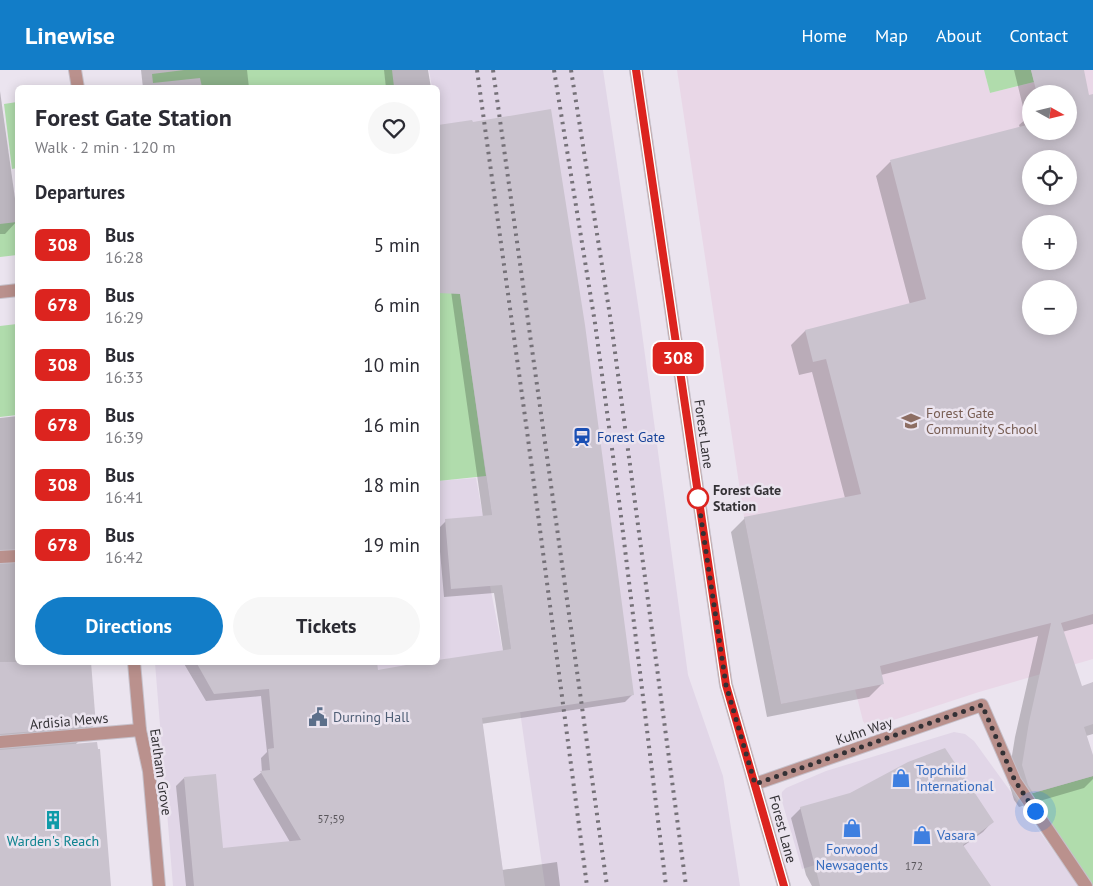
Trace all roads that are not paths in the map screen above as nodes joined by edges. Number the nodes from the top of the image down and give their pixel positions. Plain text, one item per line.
1 (75, 70) edge
2 (636, 70) edge
3 (78, 85) edge
4 (15, 290) edge
5 (0, 292) edge
6 (15, 556) edge
7 (0, 557) edge
8 (134, 665) edge
9 (140, 730) junction
10 (0, 742) edge
11 (755, 784) junction
12 (159, 886) edge
13 (784, 886) edge
14 (1086, 886) edge

1 - 3 street
2 - 11 street, Forest Lane
4 - 5 street
6 - 7 street
8 - 9 street, Earlham Grove
9 - 10 street, Ardisia Mews
9 - 12 street, Earlham Grove
11 - 13 street, Forest Lane
11 - 14 street, Kuhn Way

